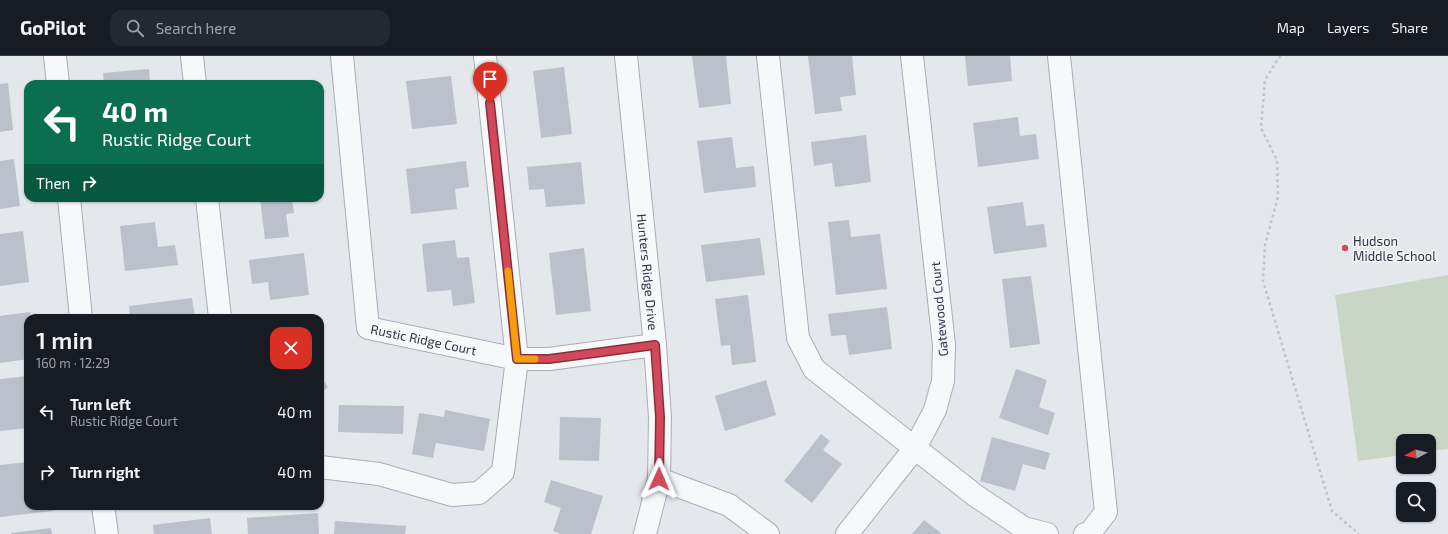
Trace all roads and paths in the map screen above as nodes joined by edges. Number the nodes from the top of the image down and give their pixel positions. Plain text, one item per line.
1 (56, 56) edge
2 (192, 56) edge
3 (342, 56) edge
4 (485, 56) edge
5 (626, 56) edge
6 (768, 56) edge
7 (912, 56) edge
8 (1058, 56) edge
9 (1281, 56) edge
10 (58, 80) edge
11 (195, 80) edge
12 (69, 202) edge
13 (208, 202) edge
14 (82, 314) edge
15 (220, 314) edge
16 (655, 345) junction
17 (517, 359) junction
18 (915, 448) junction
19 (324, 467) edge
20 (659, 479) junction
21 (104, 510) edge
22 (107, 534) edge
23 (645, 534) edge
24 (768, 534) edge
25 (847, 534) edge
26 (1047, 534) edge
27 (1085, 534) edge
28 (1359, 534) edge

1 - 10 street
2 - 11 street
3 - 17 street, Rustic Ridge Court
4 - 17 street
5 - 16 street, Hunters Ridge Drive
6 - 18 street
7 - 18 street, Gatewood Court
8 - 27 street
9 - 28 path
12 - 14 street
13 - 15 street
16 - 17 street, Rustic Ridge Court
16 - 20 street, Hunters Ridge Drive
17 - 19 street
18 - 25 street, Gatewood Court
18 - 26 street
20 - 23 street, Hunters Ridge Drive
20 - 24 street
21 - 22 street

